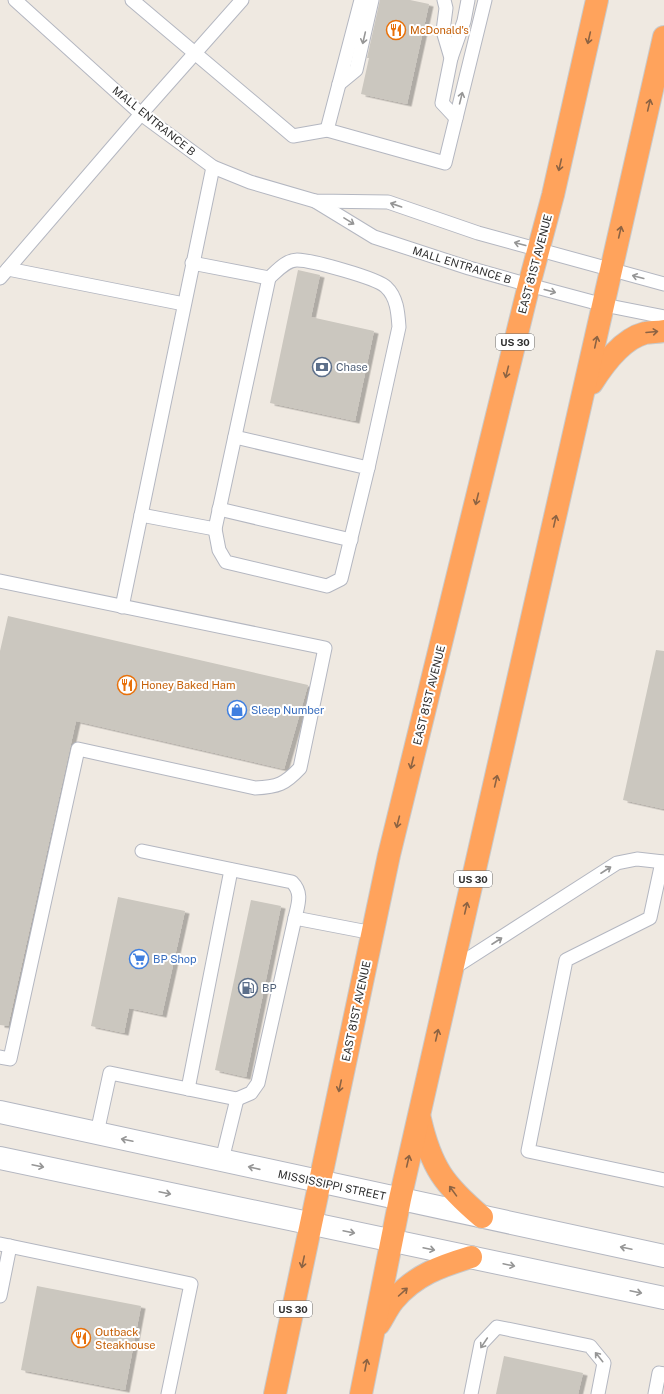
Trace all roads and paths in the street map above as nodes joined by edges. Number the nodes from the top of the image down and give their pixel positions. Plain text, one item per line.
1 (16, 0) edge
2 (132, 0) edge
3 (242, 0) edge
4 (361, 0) edge
5 (372, 0) edge
6 (444, 0) edge
7 (468, 0) edge
8 (485, 0) edge
9 (597, 0) edge
10 (664, 37) edge
11 (195, 54) junction
12 (451, 58) junction
13 (339, 84) junction
14 (141, 114) junction
15 (456, 118) junction
16 (327, 130) junction
17 (213, 167) junction
18 (315, 201) junction
19 (539, 250) junction
20 (192, 263) junction
21 (611, 270) junction
22 (4, 274) edge
23 (269, 278) junction
24 (664, 284) edge
25 (529, 285) junction
26 (184, 304) junction
27 (604, 305) junction
28 (664, 317) edge
29 (664, 331) edge
30 (584, 394) junction
31 (235, 437) junction
32 (368, 468) junction
33 (219, 509) junction
34 (141, 515) junction
35 (215, 530) junction
36 (351, 540) junction
37 (0, 581) edge
38 (122, 607) junction
39 (142, 851) dead end
40 (663, 862) edge
41 (231, 870) junction
42 (295, 918) junction
43 (373, 933) junction
44 (452, 970) junction
45 (0, 1057) edge
46 (188, 1089) junction
47 (237, 1099) junction
48 (0, 1112) edge
49 (419, 1114) junction
50 (97, 1133) junction
51 (0, 1158) edge
52 (222, 1160) junction
53 (664, 1180) edge
54 (320, 1182) junction
55 (400, 1199) junction
56 (482, 1217) junction
57 (311, 1224) junction
58 (391, 1241) junction
59 (5, 1245) edge
60 (664, 1256) edge
61 (470, 1258) junction
62 (0, 1296) edge
63 (664, 1298) edge
64 (372, 1335) junction
65 (664, 1374) edge
66 (168, 1394) edge
67 (275, 1394) edge
68 (361, 1394) edge
69 (471, 1394) edge
70 (598, 1394) edge
71 (655, 1394) edge

1 - 14 lane, MALL ENTRANCE B
2 - 11 lane
3 - 11 lane
4 - 13 lane
5 -> 13 lane
6 - 12 lane
7 - 12 lane
15 -> 8 lane
9 -> 19 highway, EAST 81ST AVENUE / US 30
21 -> 10 highway, US 30
11 - 14 lane
11 - 16 lane
12 - 15 lane
13 - 16 lane
14 - 17 lane, MALL ENTRANCE B
14 - 22 lane
15 - 16 lane
17 - 18 lane, MALL ENTRANCE B
17 - 20 lane
19 -> 18 lane, MALL ENTRANCE B
18 -> 25 lane, MALL ENTRANCE B
19 - 21 lane, MALL ENTRANCE B
19 - 25 highway, EAST 81ST AVENUE / US 30
20 - 23 lane
20 - 26 lane
24 -> 21 lane, MALL ENTRANCE B
21 - 27 highway, US 30
22 - 26 lane
23 - 31 lane
23 - 32 lane
25 -> 27 lane, MALL ENTRANCE B
25 -> 43 highway, EAST 81ST AVENUE / US 30
26 - 34 lane
27 - 28 lane, MALL ENTRANCE B
30 -> 27 highway, US 30
30 -> 29 highway
44 -> 30 highway, US 30
31 - 32 lane
31 - 33 lane
32 - 36 lane
33 - 35 lane
33 - 36 lane
34 - 35 lane
34 - 38 lane
35 - 36 lane
37 - 38 lane
38 - 45 lane
39 - 41 lane
44 -> 40 lane
40 - 53 lane
41 - 42 lane
41 - 46 lane
42 - 43 lane
42 - 47 lane
43 -> 54 highway, EAST 81ST AVENUE / US 30
49 -> 44 highway, US 30
46 - 47 lane
46 - 50 lane
47 - 52 lane
48 - 50 street, MISSISSIPPI STREET
55 -> 49 highway, US 30
56 -> 49 highway
52 -> 50 street, MISSISSIPPI STREET
51 -> 57 street
54 -> 52 street, MISSISSIPPI STREET
54 - 55 street, MISSISSIPPI STREET
54 - 57 highway, EAST 81ST AVENUE / US 30
55 - 56 street, MISSISSIPPI STREET
55 - 58 highway, US 30
60 -> 56 street, MISSISSIPPI STREET
57 -> 58 street
57 -> 67 highway, EAST 81ST AVENUE / US 30
58 -> 61 street
58 - 64 highway, US 30
59 - 62 lane
59 - 66 lane
61 -> 63 street
64 -> 61 highway
68 -> 64 highway, US 30
65 - 71 lane
70 -> 69 lane

